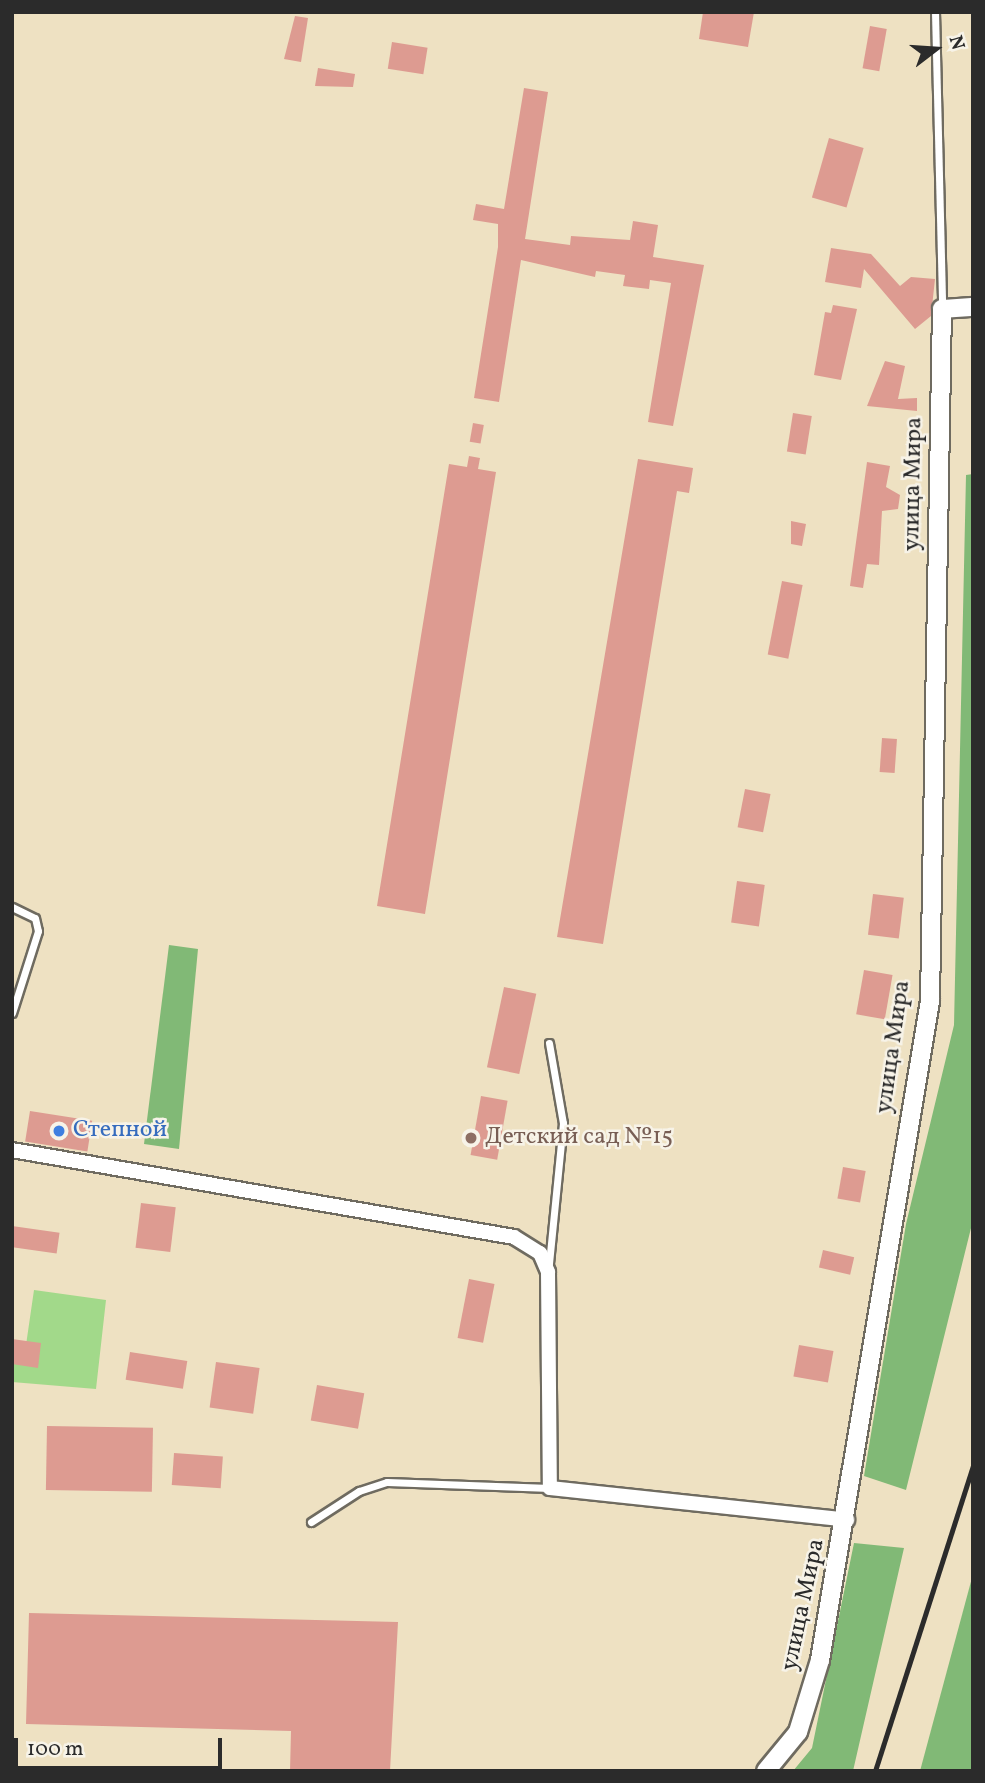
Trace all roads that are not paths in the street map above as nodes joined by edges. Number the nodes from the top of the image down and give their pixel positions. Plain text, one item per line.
1 (935, 12) edge
2 (973, 307) edge
3 (942, 309) junction
4 (12, 907) edge
5 (12, 1013) edge
6 (549, 1043) dead end
7 (12, 1150) edge
8 (548, 1272) junction
9 (550, 1488) junction
10 (847, 1520) junction
11 (311, 1522) dead end
12 (766, 1771) edge

1 - 3 lane
2 - 3 street
3 - 10 street, улица Мира
4 - 5 lane
6 - 8 lane
7 - 8 street
8 - 9 street
9 - 10 street
9 - 11 lane
10 - 12 street, улица Мира

